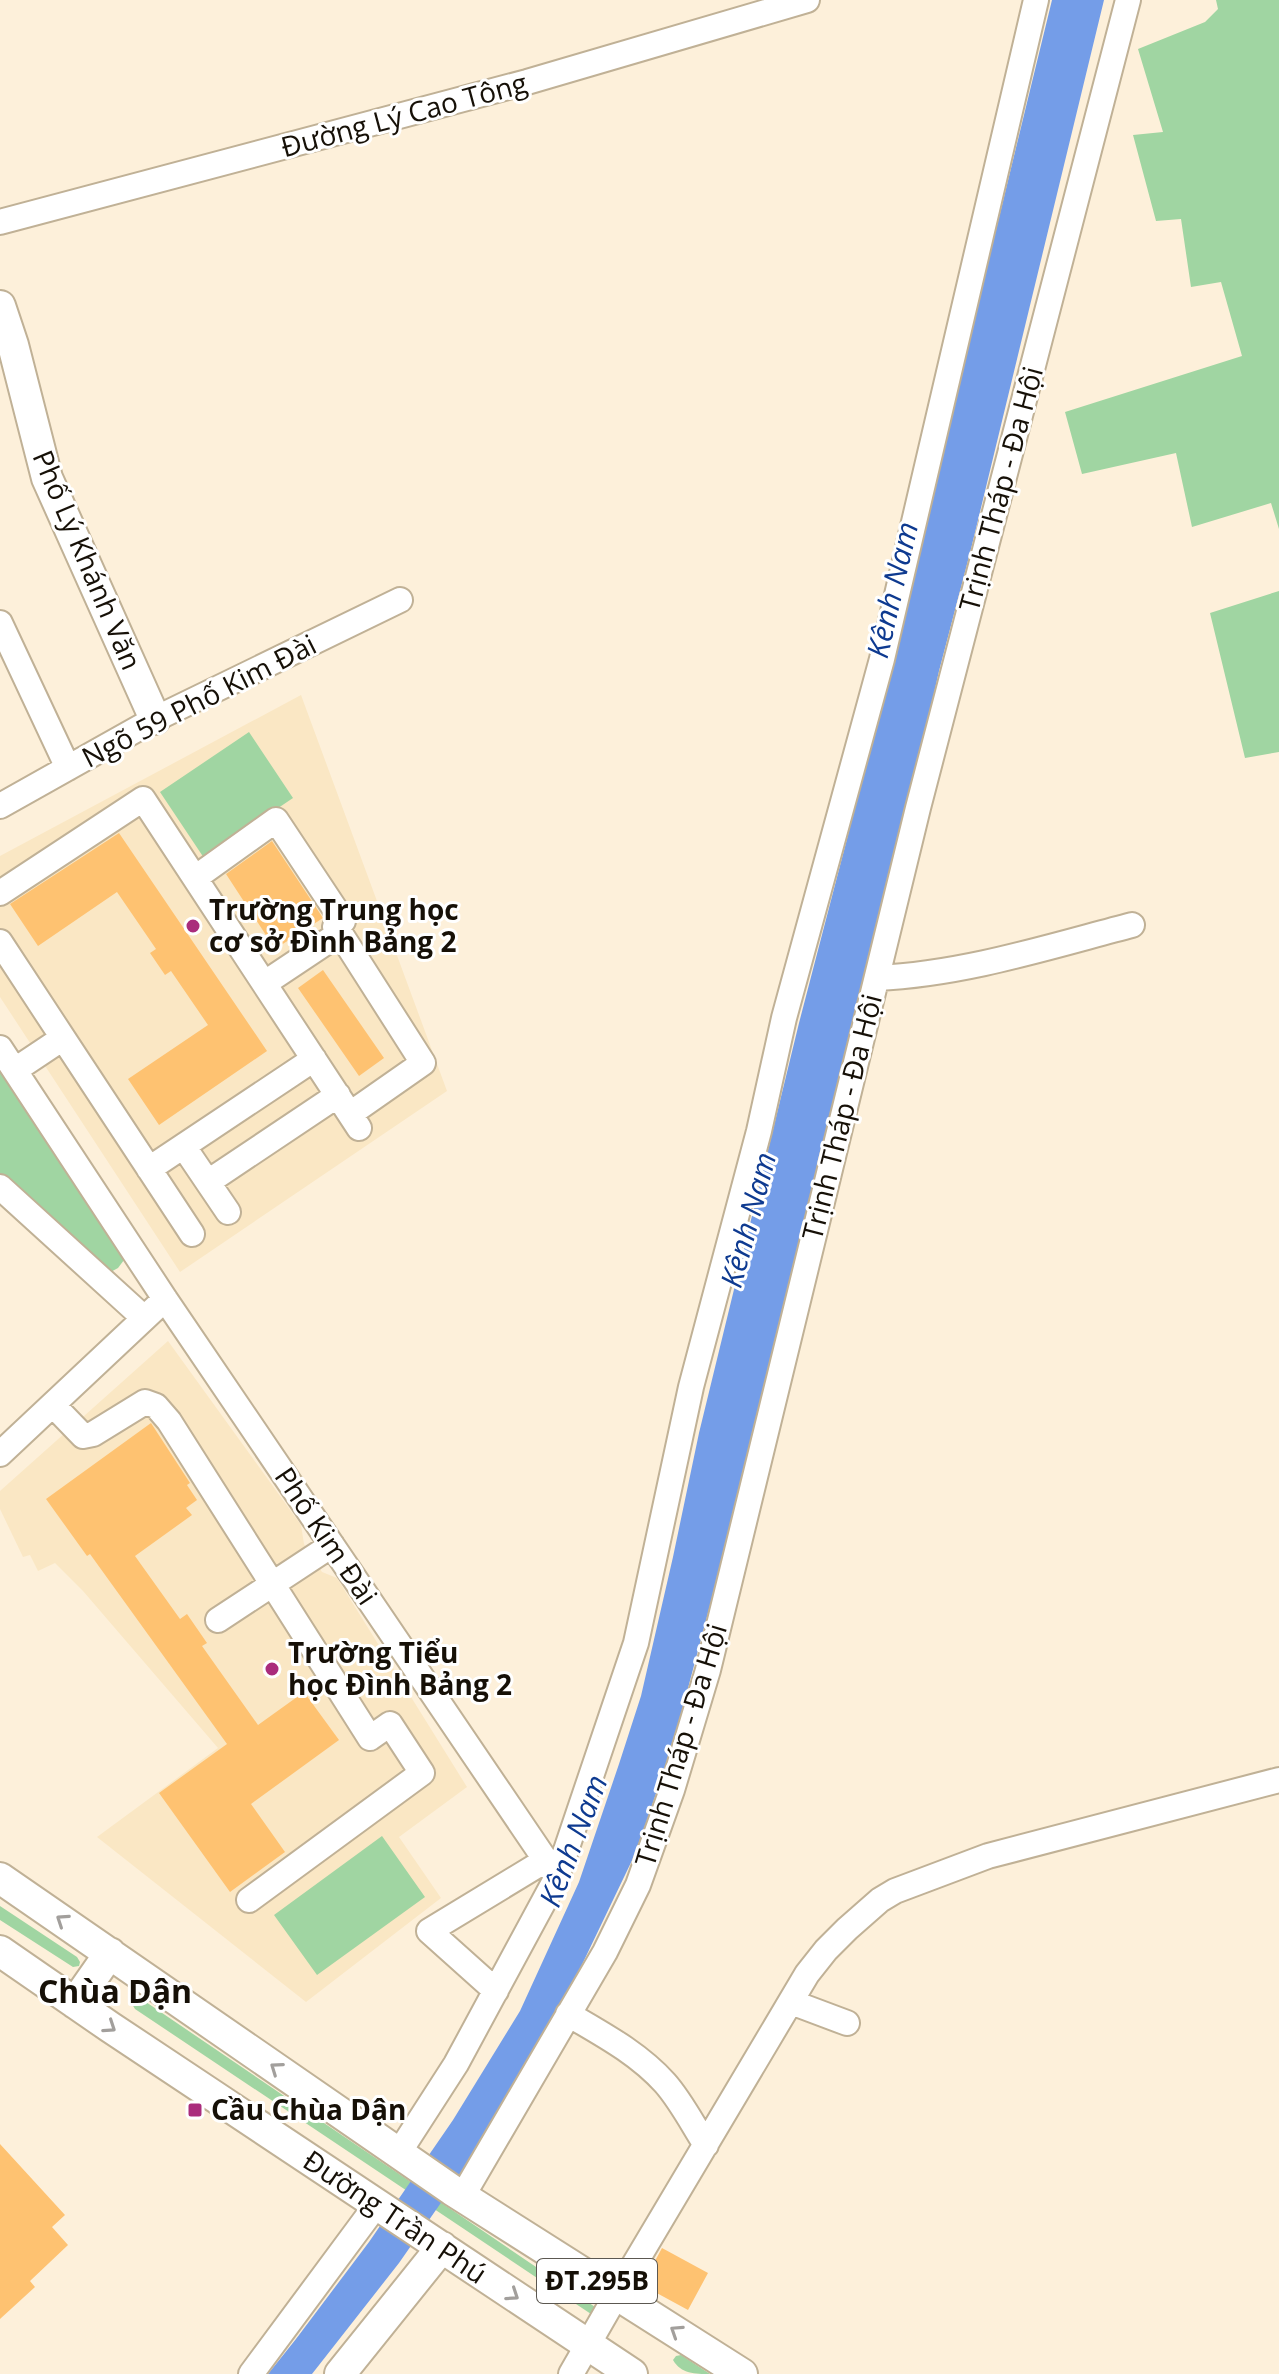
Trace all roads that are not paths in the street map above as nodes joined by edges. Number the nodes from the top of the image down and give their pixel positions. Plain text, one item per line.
1 (807, 0) edge
2 (1036, 0) edge
3 (1128, 0) edge
4 (0, 222) edge
5 (0, 306) edge
6 (9, 372) edge
7 (400, 600) dead end
8 (0, 623) edge
9 (155, 719) junction
10 (68, 768) junction
11 (0, 806) edge
12 (195, 878) junction
13 (0, 893) edge
14 (1132, 925) dead end
15 (340, 933) junction
16 (0, 942) edge
17 (877, 978) junction
18 (265, 983) junction
19 (63, 1038) junction
20 (0, 1048) edge
21 (314, 1059) junction
22 (15, 1070) junction
23 (349, 1112) junction
24 (184, 1147) junction
25 (149, 1169) junction
26 (208, 1182) junction
27 (0, 1187) edge
28 (228, 1212) dead end
29 (192, 1234) dead end
30 (165, 1299) junction
31 (144, 1318) junction
32 (53, 1405) junction
33 (4, 1442) edge
34 (332, 1545) junction
35 (273, 1584) junction
36 (218, 1620) dead end
37 (1279, 1780) edge
38 (552, 1869) junction
39 (0, 1878) edge
40 (249, 1900) dead end
41 (0, 1951) edge
42 (110, 1953) junction
43 (496, 1991) junction
44 (791, 2002) junction
45 (75, 2003) junction
46 (568, 2014) junction
47 (847, 2023) dead end
48 (706, 2145) junction
49 (404, 2158) junction
50 (457, 2193) junction
51 (380, 2205) junction
52 (433, 2241) junction
53 (618, 2294) junction
54 (588, 2346) junction
55 (251, 2374) edge
56 (340, 2374) edge
57 (571, 2374) edge
58 (632, 2374) edge
59 (742, 2374) edge

1 - 4 street, Đường Lý Cao Tông
2 - 38 street
3 - 17 street, Trịnh Tháp - Đa Hội
5 - 6 main road, Phố Lý Khánh Văn
6 - 9 main road, Phố Lý Khánh Văn
7 - 9 street, Ngõ 59 Phố Kim Đài
8 - 10 street
9 - 10 street, Ngõ 59 Phố Kim Đài
10 - 11 street, Ngõ 59 Phố Kim Đài
12 - 13 street
12 - 15 street
12 - 18 street
14 - 17 street
15 - 18 street
15 - 23 street
16 - 19 street
17 - 46 street, Trịnh Tháp - Đa Hội
18 - 21 street
19 - 22 street
19 - 25 street
20 - 22 street, Phố Kim Đài
21 - 23 street
21 - 24 street
22 - 30 street, Phố Kim Đài
23 - 26 street
24 - 25 street
24 - 26 street
25 - 29 street
26 - 28 street
27 - 31 street
30 - 31 street
30 - 34 street, Phố Kim Đài
31 - 32 street
32 - 33 street
32 - 35 street
34 - 35 street
34 - 38 street, Phố Kim Đài
35 - 36 street
35 - 40 street
37 - 44 street
38 - 43 street
38 - 43 street
42 -> 39 main road, Đường Trần Phú / ĐT.295B
41 - 45 main road, Đường Trần Phú / ĐT.295B
42 - 45 main road
49 -> 42 main road, Đường Trần Phú / ĐT.295B
43 - 49 street
44 - 47 street
44 - 48 street
45 -> 51 main road, Đường Trần Phú / ĐT.295B
46 - 48 street
46 - 50 street, Trịnh Tháp - Đa Hội
48 - 53 street
49 - 50 main road, Đường Trần Phú / ĐT.295B
50 - 53 main road, Đường Trần Phú / ĐT.295B
51 - 52 main road, Đường Trần Phú / ĐT.295B
51 - 55 street
52 -> 54 main road, Đường Trần Phú / ĐT.295B
52 - 56 main road
53 - 54 street
59 -> 53 main road, Đường Trần Phú / ĐT.295B
54 - 57 street
54 - 58 main road, Đường Trần Phú / ĐT.295B

